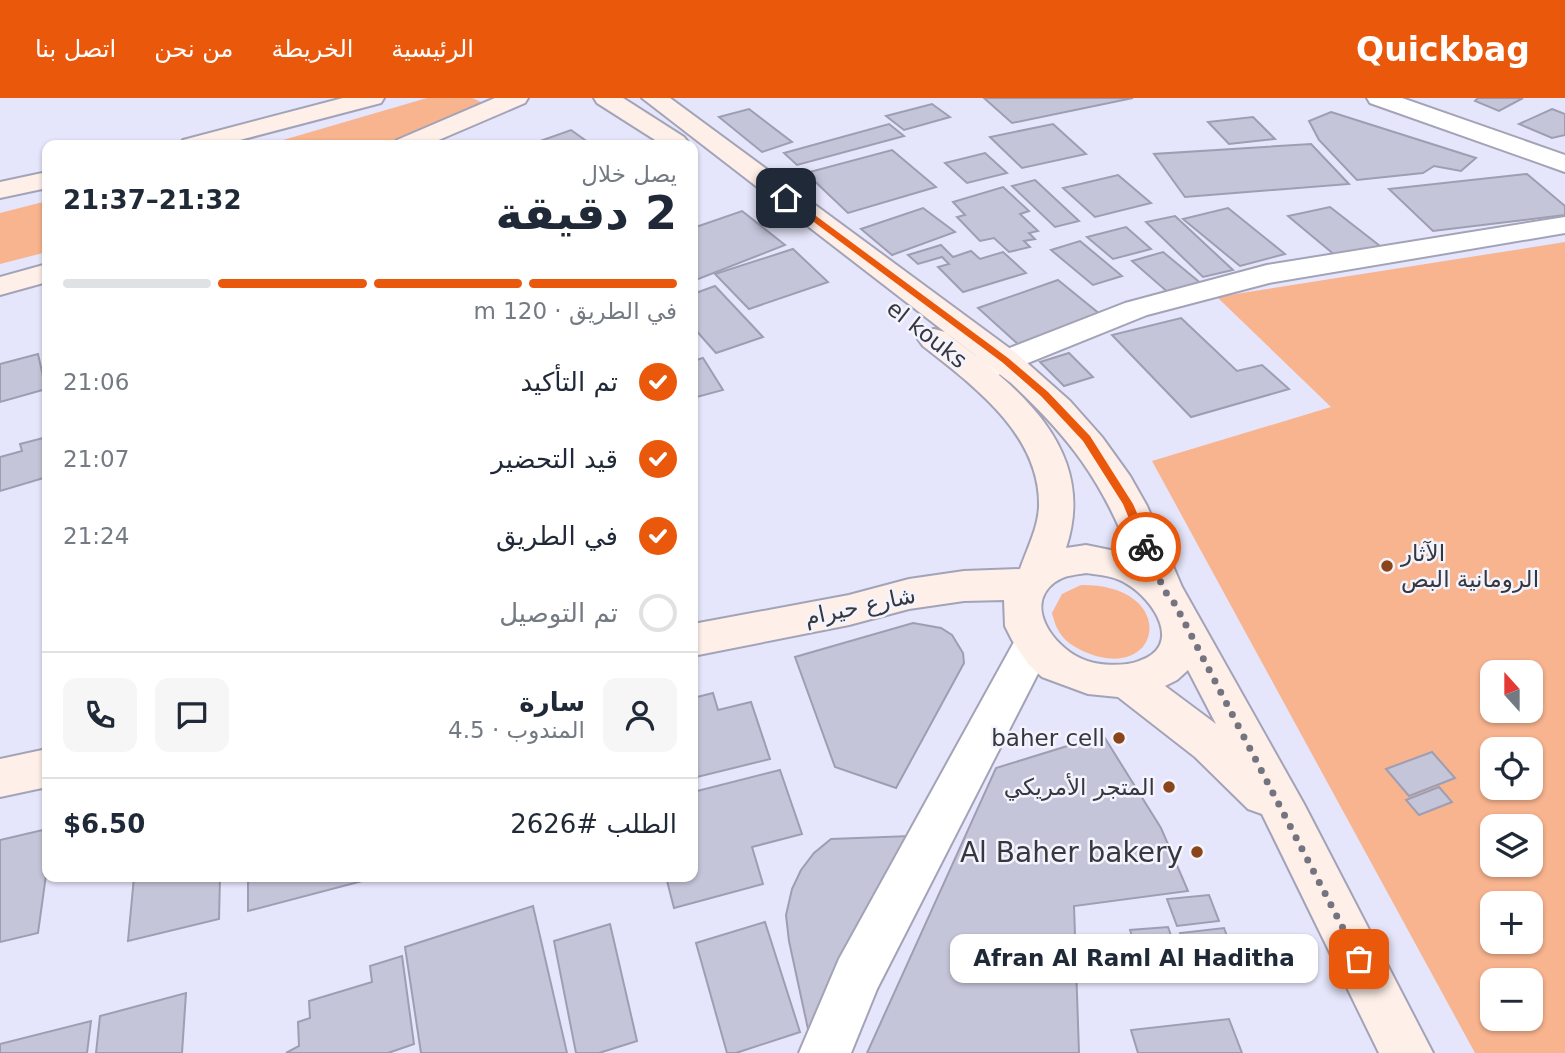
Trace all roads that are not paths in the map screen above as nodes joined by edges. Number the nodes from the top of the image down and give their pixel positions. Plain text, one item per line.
1 (372, 98) edge
2 (516, 98) edge
3 (607, 98) edge
4 (653, 98) edge
5 (1379, 98) edge
6 (211, 140) edge
7 (418, 140) edge
8 (672, 140) edge
9 (698, 159) edge
10 (1565, 163) edge
11 (42, 181) edge
12 (0, 190) edge
13 (1565, 225) edge
14 (42, 274) edge
15 (0, 286) edge
16 (991, 366) junction
17 (1034, 580) junction
18 (1173, 605) junction
19 (698, 639) edge
20 (1033, 644) junction
21 (1127, 681) junction
22 (42, 769) edge
23 (0, 778) edge
24 (1288, 818) junction
25 (825, 1053) edge
26 (1407, 1053) edge

1 - 6 main road
2 - 7 main road
3 - 8 main road
4 - 16 main road, el kouks
5 - 10 street
9 - 16 main road, el kouks
11 - 12 main road
13 - 16 street
14 - 15 main road
16 - 17 main road, el kouks
16 - 18 main road, el kouks
17 - 18 main road
17 - 19 main road, شارع حيرام
17 - 20 main road
18 - 21 main road
18 - 24 main road, el kouks
20 - 21 main road
20 - 25 street
21 - 24 main road
22 - 23 main road
24 - 26 main road, el kouks

